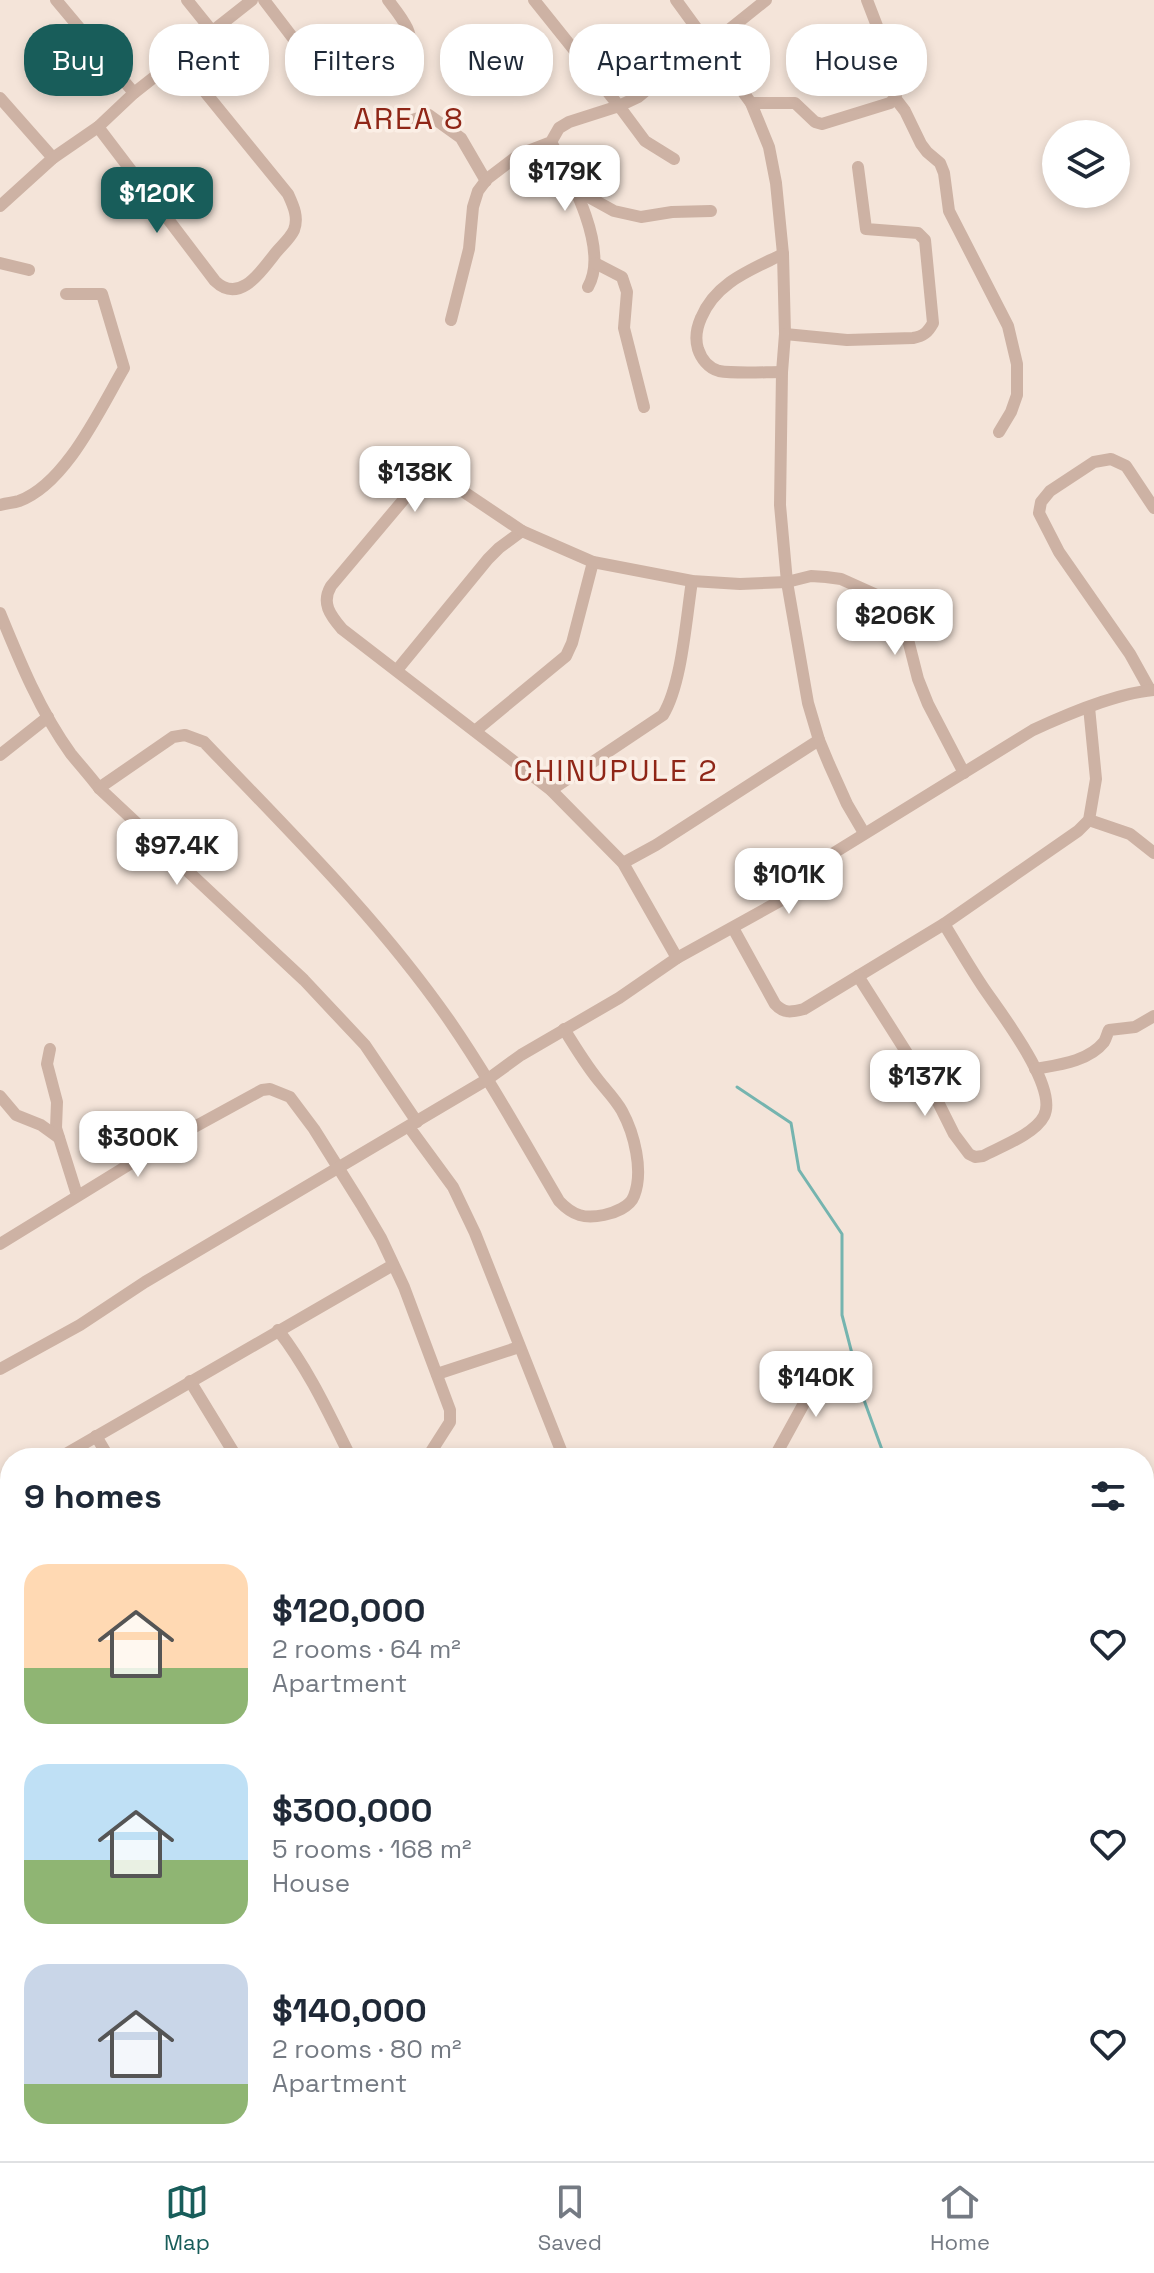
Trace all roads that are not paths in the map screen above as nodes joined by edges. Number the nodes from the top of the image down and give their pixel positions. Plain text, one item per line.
1 (56, 0) edge
2 (187, 0) edge
3 (252, 0) edge
4 (264, 0) edge
5 (388, 0) edge
6 (676, 0) edge
7 (766, 0) edge
8 (867, 0) edge
9 (537, 1) edge
10 (206, 24) edge
11 (221, 24) edge
12 (694, 24) edge
13 (733, 24) edge
14 (149, 82) edge
15 (134, 93) junction
16 (208, 96) edge
17 (639, 96) edge
18 (746, 96) edge
19 (0, 98) edge
20 (895, 98) junction
21 (751, 103) junction
22 (619, 106) junction
23 (395, 125) dead end
24 (98, 127) junction
25 (551, 142) junction
26 (53, 158) junction
27 (674, 159) dead end
28 (858, 167) dead end
29 (486, 181) junction
30 (576, 190) junction
31 (0, 206) edge
32 (711, 211) dead end
33 (783, 254) junction
34 (0, 263) edge
35 (595, 263) junction
36 (29, 270) dead end
37 (588, 287) dead end
38 (66, 294) dead end
39 (451, 320) dead end
40 (785, 334) junction
41 (782, 372) junction
42 (644, 407) dead end
43 (999, 432) dead end
44 (0, 505) edge
45 (1154, 508) edge
46 (522, 531) junction
47 (593, 562) junction
48 (692, 581) junction
49 (787, 582) junction
50 (0, 613) edge
51 (397, 670) junction
52 (1152, 690) edge
53 (1089, 707) junction
54 (48, 717) junction
55 (475, 731) junction
56 (819, 740) junction
57 (0, 755) edge
58 (964, 773) junction
59 (99, 788) junction
60 (551, 790) junction
61 (1089, 820) junction
62 (864, 833) junction
63 (1154, 853) edge
64 (623, 863) junction
65 (944, 924) junction
66 (733, 928) junction
67 (677, 958) junction
68 (858, 976) junction
69 (1154, 1016) edge
70 (564, 1029) junction
71 (50, 1049) dead end
72 (1035, 1069) junction
73 (488, 1079) junction
74 (0, 1096) edge
75 (413, 1124) junction
76 (59, 1138) junction
77 (339, 1168) junction
78 (77, 1195) junction
79 (0, 1244) edge
80 (393, 1265) junction
81 (278, 1330) junction
82 (519, 1347) junction
83 (838, 1361) dead end
84 (0, 1369) edge
85 (437, 1374) junction
86 (190, 1381) junction
87 (96, 1436) junction
88 (76, 1448) edge
89 (103, 1448) edge
90 (231, 1448) edge
91 (346, 1448) edge
92 (434, 1448) edge
93 (560, 1448) edge
94 (779, 1448) edge

1 - 15 street
2 - 10 street
3 - 11 street
4 - 5 street
6 - 12 street
7 - 13 street
8 - 20 street
9 - 22 street
14 - 15 street
15 - 24 street
16 - 24 street
17 - 22 street
18 - 21 street
19 - 26 street
20 - 21 street
20 - 43 street
21 - 33 street
22 - 25 street
22 - 27 street
23 - 29 street
24 - 26 street
25 - 29 street
25 - 30 street
26 - 31 street
28 - 40 street
29 - 39 street
30 - 32 street
30 - 35 street
33 - 40 street
33 - 41 street
34 - 36 street
35 - 37 street
35 - 42 street
38 - 44 street
40 - 41 street
41 - 49 street
45 - 52 street
46 - 47 street
46 - 51 street
46 - 51 street
47 - 48 street
47 - 55 street
48 - 49 street
48 - 60 street
49 - 56 street
49 - 58 street
50 - 54 street
51 - 55 street
52 - 53 street
53 - 58 street
53 - 61 street
54 - 57 street
54 - 59 street
55 - 60 street
56 - 62 street
56 - 64 street
58 - 62 street
59 - 73 street
59 - 75 street
60 - 64 street
61 - 63 street
61 - 65 street
62 - 66 street
64 - 67 street
65 - 68 street
65 - 72 street
66 - 67 street
66 - 68 street
67 - 70 street
68 - 72 street
69 - 72 street
70 - 73 street
70 - 73 street
71 - 76 street
73 - 75 street
74 - 76 street
75 - 77 street
75 - 82 street
76 - 78 street
77 - 78 street
77 - 80 street
77 - 84 street
78 - 79 street
80 - 81 street
80 - 85 street
81 - 86 street
81 - 91 street
82 - 85 street
82 - 93 street
83 - 94 street
85 - 92 street
86 - 87 street
86 - 90 street
87 - 88 street
87 - 89 street

